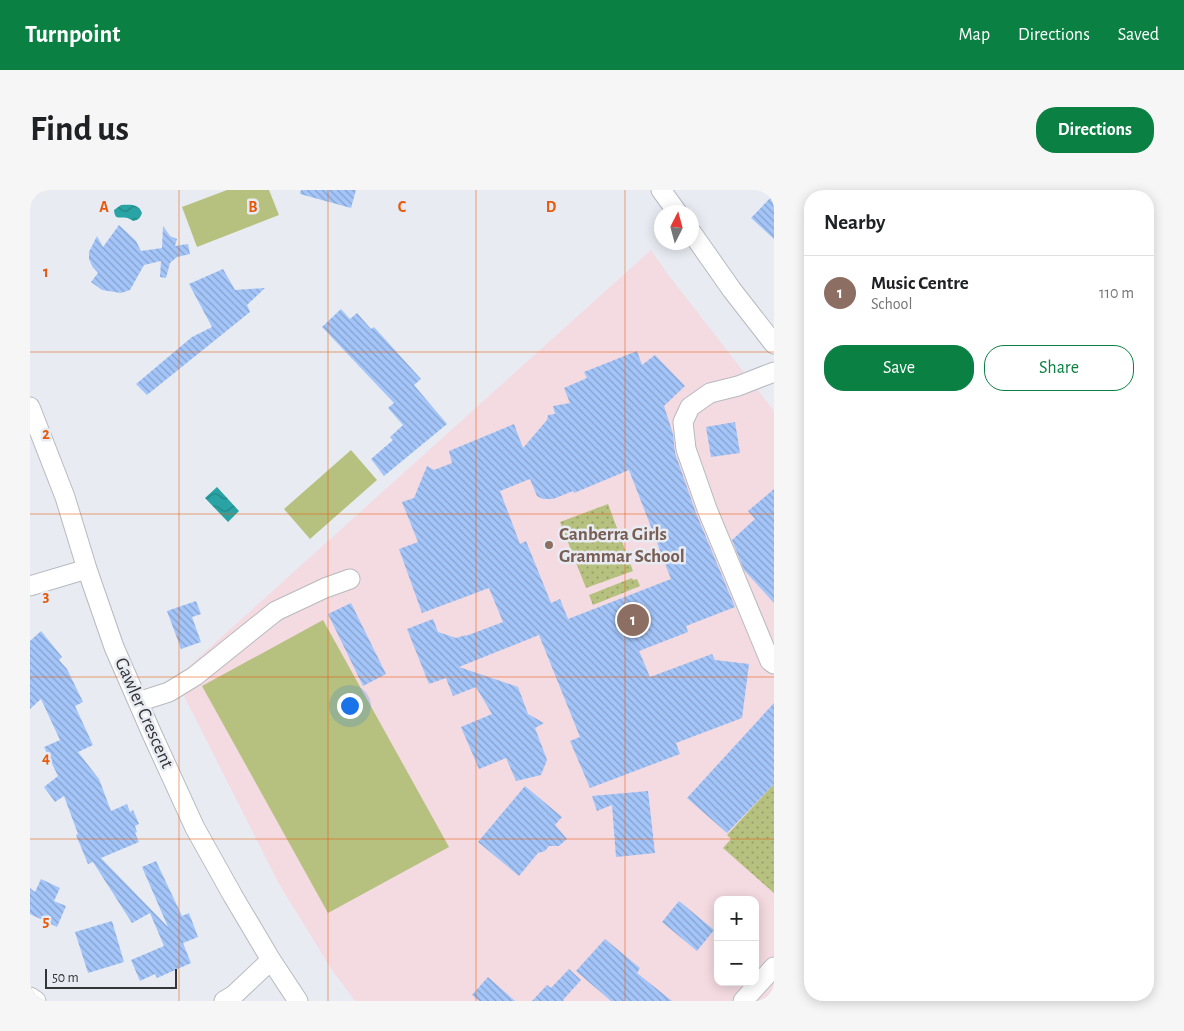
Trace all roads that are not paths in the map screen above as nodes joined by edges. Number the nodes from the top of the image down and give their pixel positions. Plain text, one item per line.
1 (661, 190) edge
2 (672, 205) edge
3 (699, 243) edge
4 (774, 344) edge
5 (774, 372) edge
6 (30, 407) edge
7 (87, 569) junction
8 (350, 579) dead end
9 (30, 586) edge
10 (774, 664) edge
11 (138, 702) junction
12 (271, 960) junction
13 (774, 966) edge
14 (30, 997) edge
15 (36, 1001) edge
16 (224, 1001) edge
17 (298, 1001) edge
18 (743, 1001) edge

1 - 2 street
3 - 4 street
5 - 10 street
6 - 7 street, Gawler Crescent
7 - 9 street
7 - 11 street, Gawler Crescent
8 - 11 street
11 - 12 street, Gawler Crescent
12 - 16 street
12 - 17 street, Gawler Crescent
13 - 18 street
14 - 15 street

